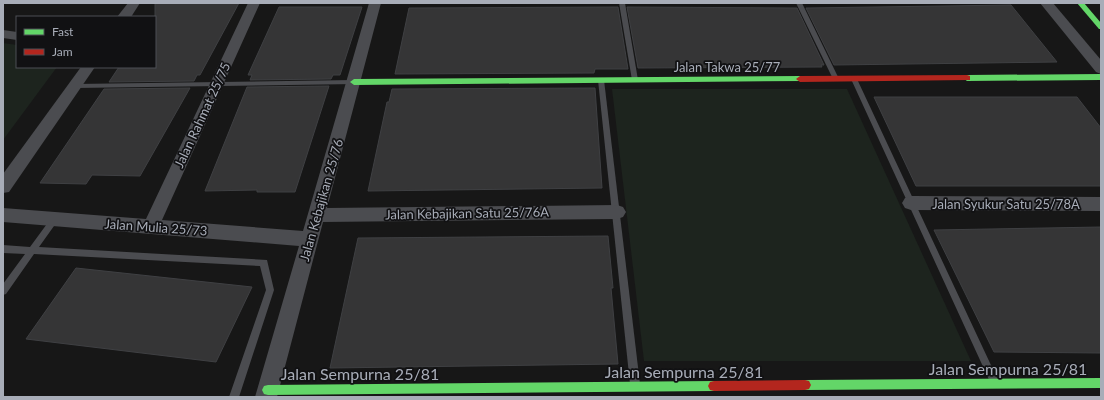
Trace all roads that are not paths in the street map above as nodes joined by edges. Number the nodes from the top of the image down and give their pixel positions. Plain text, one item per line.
1 (134, 3) edge
2 (254, 3) edge
3 (376, 3) edge
4 (622, 3) edge
5 (799, 3) edge
6 (1046, 3) edge
7 (1080, 3) edge
8 (125, 16) edge
9 (1101, 27) edge
10 (3, 34) edge
11 (16, 36) edge
12 (87, 68) edge
13 (1101, 69) edge
14 (1101, 77) edge
15 (836, 79) junction
16 (854, 79) junction
17 (601, 80) junction
18 (635, 80) junction
19 (217, 82) junction
20 (354, 82) junction
21 (75, 86) junction
22 (3, 187) edge
23 (912, 203) junction
24 (1101, 204) edge
25 (617, 212) junction
26 (3, 215) edge
27 (316, 215) junction
28 (55, 219) junction
29 (150, 226) junction
30 (310, 239) junction
31 (3, 249) edge
32 (31, 252) junction
33 (3, 291) edge
34 (1101, 383) edge
35 (996, 384) junction
36 (635, 387) junction
37 (865, 391) edge
38 (267, 394) edge
39 (234, 397) edge

1 - 8 street
2 - 19 street, Jalan Rahmat 25/75
3 - 20 street, Jalan Kebajikan 25/76
4 - 18 lane
5 - 15 lane
6 - 13 street
7 - 9 street
10 - 11 street
12 - 21 street
14 - 16 street, Jalan Takwa 25/77
15 - 16 street, Jalan Takwa 25/77
15 - 18 street, Jalan Takwa 25/77
16 - 23 lane
17 - 18 street, Jalan Takwa 25/77
17 - 20 street, Jalan Takwa 25/77
17 - 25 lane
19 - 20 lane
19 - 21 lane
19 - 29 street, Jalan Rahmat 25/75
20 - 27 street, Jalan Kebajikan 25/76
21 - 22 street
23 - 24 street, Jalan Syukur Satu 25/78A
23 - 35 lane
25 - 27 street, Jalan Kebajikan Satu 25/76A
25 - 36 lane
26 - 28 street, Jalan Mulia 25/73
27 - 30 street, Jalan Kebajikan 25/76
28 - 29 street, Jalan Mulia 25/73
28 - 32 lane
29 - 30 street, Jalan Mulia 25/73
30 - 38 street, Jalan Kebajikan 25/76
31 - 32 lane
32 - 33 lane
32 - 39 lane
34 - 35 street, Jalan Sempurna 25/81
35 - 37 street, Jalan Sempurna 25/81
36 - 37 street, Jalan Sempurna 25/81
36 - 38 street, Jalan Sempurna 25/81

